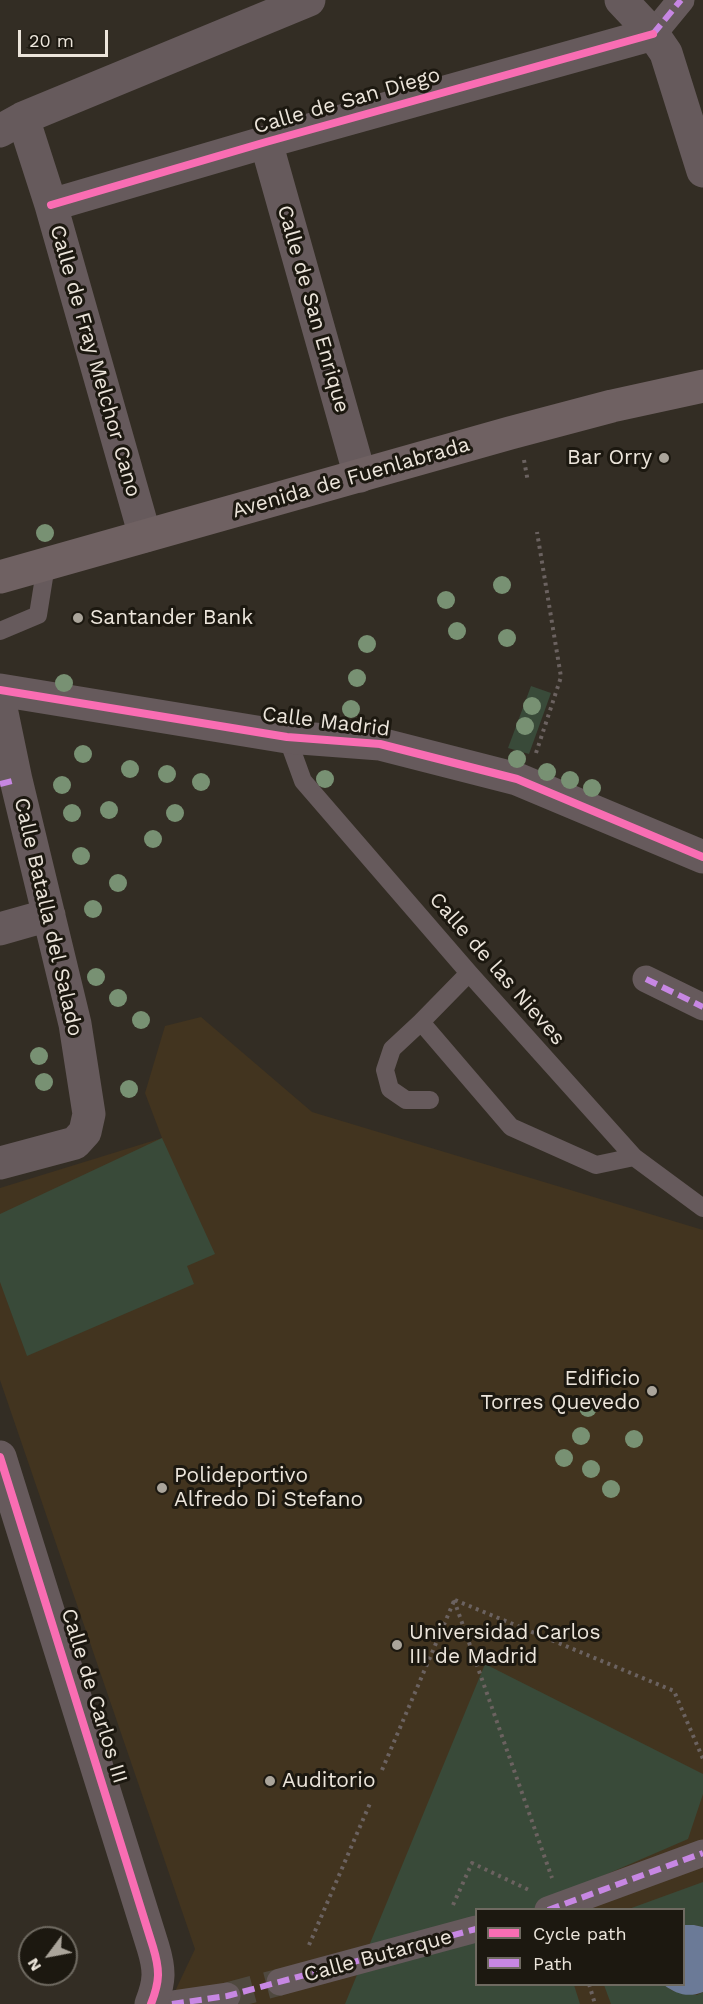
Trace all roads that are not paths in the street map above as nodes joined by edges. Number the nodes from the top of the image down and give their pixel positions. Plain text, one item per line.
1 (309, 0) edge
2 (621, 0) edge
3 (681, 0) edge
4 (653, 34) junction
5 (12, 125) edge
6 (266, 142) junction
7 (703, 171) edge
8 (51, 205) junction
9 (703, 386) edge
10 (360, 476) junction
11 (146, 536) junction
12 (46, 565) junction
13 (0, 577) edge
14 (0, 631) edge
15 (0, 690) edge
16 (0, 703) edge
17 (287, 737) junction
18 (8, 782) edge
19 (703, 857) edge
20 (49, 915) junction
21 (0, 928) edge
22 (469, 973) junction
23 (646, 979) dead end
24 (703, 1006) edge
25 (421, 1022) junction
26 (430, 1100) dead end
27 (634, 1157) junction
28 (0, 1163) edge
29 (703, 1208) edge
30 (0, 1457) edge
31 (703, 1853) edge
32 (555, 1907) edge
33 (475, 1930) edge
34 (288, 1980) tunnel mouth
35 (227, 1996) tunnel mouth
36 (151, 2004) edge
37 (172, 2004) edge

1 - 5 street
2 - 4 street
3 - 4 street
4 - 6 street, Calle de San Diego
4 - 7 street
5 - 8 street, Calle de Fray Melchor Cano
6 - 8 street, Calle de San Diego
6 - 10 street, Calle de San Enrique
8 - 11 street, Calle de Fray Melchor Cano
9 - 10 main road, Avenida de Fuenlabrada
10 - 11 main road, Avenida de Fuenlabrada
11 - 12 main road, Avenida de Fuenlabrada
12 - 13 main road, Avenida de Fuenlabrada
12 - 14 lane
15 - 17 street, Calle Madrid
16 - 18 street, Calle Batalla del Salado
17 - 19 street, Calle Madrid
17 - 22 lane, Calle de las Nieves
18 - 20 street, Calle Batalla del Salado
20 - 21 street
20 - 28 street, Calle Batalla del Salado
22 - 25 lane
22 - 27 lane, Calle de las Nieves
23 - 24 street
25 - 26 lane
25 - 27 lane
27 - 29 lane, Calle de las Nieves
30 - 36 street, Calle de Carlos III
31 - 32 street
33 - 34 street, Calle Butarque
35 - 37 street

